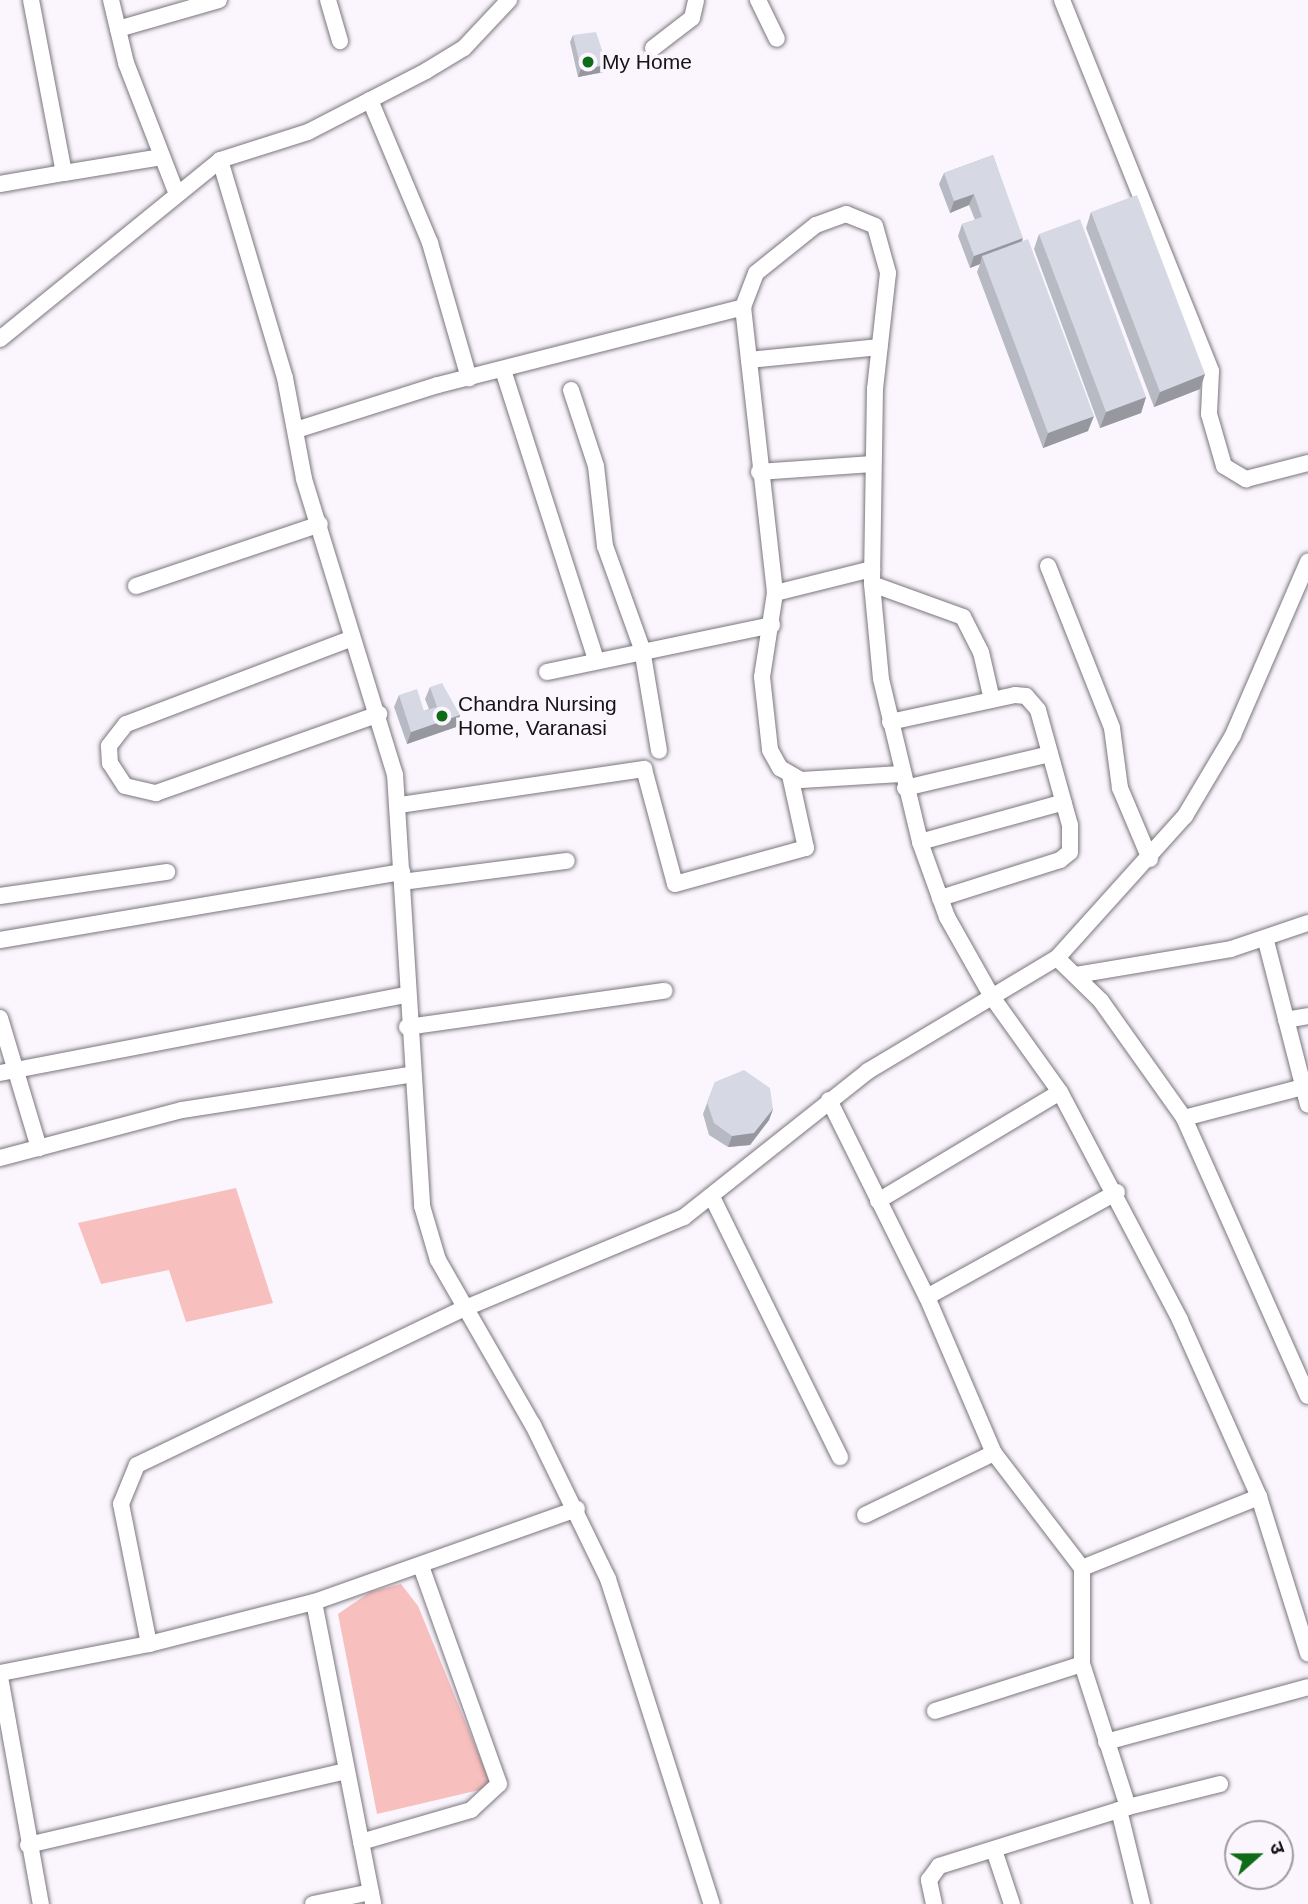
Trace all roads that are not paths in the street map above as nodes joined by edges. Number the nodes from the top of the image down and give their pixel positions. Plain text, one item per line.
1 (31, 0) edge
2 (111, 0) edge
3 (219, 0) edge
4 (328, 0) edge
5 (509, 0) edge
6 (696, 0) edge
7 (758, 0) edge
8 (1062, 0) edge
9 (118, 29) junction
10 (777, 39) dead end
11 (340, 41) dead end
12 (653, 48) dead end
13 (370, 100) junction
14 (162, 157) junction
15 (220, 160) junction
16 (64, 173) junction
17 (0, 184) edge
18 (176, 192) junction
19 (743, 307) junction
20 (0, 339) edge
21 (879, 347) junction
22 (749, 360) junction
23 (503, 370) junction
24 (469, 378) junction
25 (571, 390) dead end
26 (296, 430) junction
27 (1308, 463) edge
28 (872, 464) junction
29 (759, 472) junction
30 (320, 524) junction
31 (1308, 562) edge
32 (1048, 566) dead end
33 (872, 577) junction
34 (136, 586) dead end
35 (775, 593) junction
36 (772, 625) junction
37 (351, 639) junction
38 (642, 649) junction
39 (596, 660) junction
40 (547, 672) dead end
41 (992, 701) junction
42 (379, 714) junction
43 (890, 722) junction
44 (659, 751) dead end
45 (1050, 754) junction
46 (790, 775) junction
47 (903, 781) junction
48 (1064, 802) junction
49 (400, 805) junction
50 (920, 842) junction
51 (1150, 859) junction
52 (567, 861) dead end
53 (167, 872) dead end
54 (402, 877) junction
55 (0, 896) edge
56 (940, 898) junction
57 (1308, 923) edge
58 (0, 940) edge
59 (1266, 941) junction
60 (1057, 958) junction
61 (1076, 975) junction
62 (664, 991) dead end
63 (405, 995) junction
64 (992, 997) junction
65 (1308, 1016) edge
66 (0, 1018) edge
67 (1286, 1020) junction
68 (407, 1027) junction
69 (6, 1072) edge
70 (409, 1074) junction
71 (1303, 1087) junction
72 (1060, 1092) junction
73 (829, 1100) junction
74 (1308, 1105) edge
75 (1184, 1118) junction
76 (39, 1148) junction
77 (0, 1158) edge
78 (1117, 1192) junction
79 (712, 1197) junction
80 (878, 1201) junction
81 (927, 1297) junction
82 (464, 1308) junction
83 (1308, 1396) edge
84 (994, 1453) junction
85 (840, 1457) dead end
86 (1259, 1497) junction
87 (577, 1509) junction
88 (865, 1515) dead end
89 (421, 1566) junction
90 (1082, 1568) junction
91 (314, 1602) junction
92 (149, 1644) junction
93 (1308, 1653) edge
94 (1082, 1664) junction
95 (0, 1675) edge
96 (1308, 1687) edge
97 (935, 1711) dead end
98 (1106, 1742) junction
99 (346, 1771) junction
100 (1220, 1784) dead end
101 (1124, 1809) junction
102 (361, 1842) junction
103 (28, 1845) junction
104 (994, 1850) junction
105 (372, 1898) edge
106 (41, 1904) edge
107 (313, 1904) edge
108 (712, 1904) edge
109 (934, 1904) edge
110 (1012, 1904) edge
111 (1142, 1904) edge

1 - 16 street
2 - 9 street
3 - 9 street
4 - 11 street
5 - 13 street
6 - 12 street
7 - 10 street
8 - 27 street
9 - 14 street
13 - 15 street
13 - 24 street
14 - 16 street
14 - 18 street
15 - 18 street
15 - 26 street
16 - 17 street
18 - 20 street
19 - 21 street
19 - 22 street
19 - 23 street
21 - 22 street
21 - 28 street
22 - 29 street
23 - 24 street
23 - 39 street
24 - 26 street
25 - 38 street
26 - 30 street
28 - 29 street
28 - 33 street
29 - 35 street
30 - 34 street
30 - 37 street
31 - 51 street
32 - 51 street
33 - 35 street
33 - 41 street
33 - 43 street
35 - 36 street
36 - 38 street
36 - 46 street
37 - 42 street
37 - 42 street
38 - 39 street
38 - 44 street
39 - 40 street
41 - 43 street
41 - 45 street
42 - 49 street
43 - 47 street
45 - 47 street
45 - 48 street
46 - 47 street
46 - 49 street
47 - 50 street
48 - 50 street
48 - 56 street
49 - 54 street
50 - 56 street
51 - 60 street
52 - 54 street
53 - 55 street
54 - 58 street
54 - 63 street
56 - 64 street
57 - 59 street
59 - 61 street
59 - 67 street
60 - 61 street
60 - 64 street
61 - 75 street
62 - 68 street
63 - 68 street
63 - 69 street
64 - 72 street
64 - 73 street
65 - 67 street
66 - 69 street
67 - 71 street
68 - 70 street
69 - 76 street
70 - 76 street
70 - 82 street
71 - 74 street
71 - 75 street
72 - 78 street
72 - 80 street
73 - 79 street
73 - 80 street
75 - 83 street
76 - 77 street
78 - 81 street
78 - 86 street
79 - 82 street
79 - 85 street
80 - 81 street
81 - 84 street
82 - 87 street
82 - 92 street
84 - 88 street
84 - 90 street
86 - 90 street
86 - 93 street
87 - 89 street
87 - 108 street
89 - 91 street
89 - 102 street
90 - 94 street
91 - 92 street
91 - 99 street
92 - 95 street
94 - 97 street
94 - 98 street
95 - 103 street
96 - 98 street
98 - 101 street
99 - 102 street
99 - 103 street
100 - 101 street
101 - 104 street
101 - 111 street
102 - 105 street
103 - 106 street
104 - 109 street
104 - 110 street
105 - 107 street

